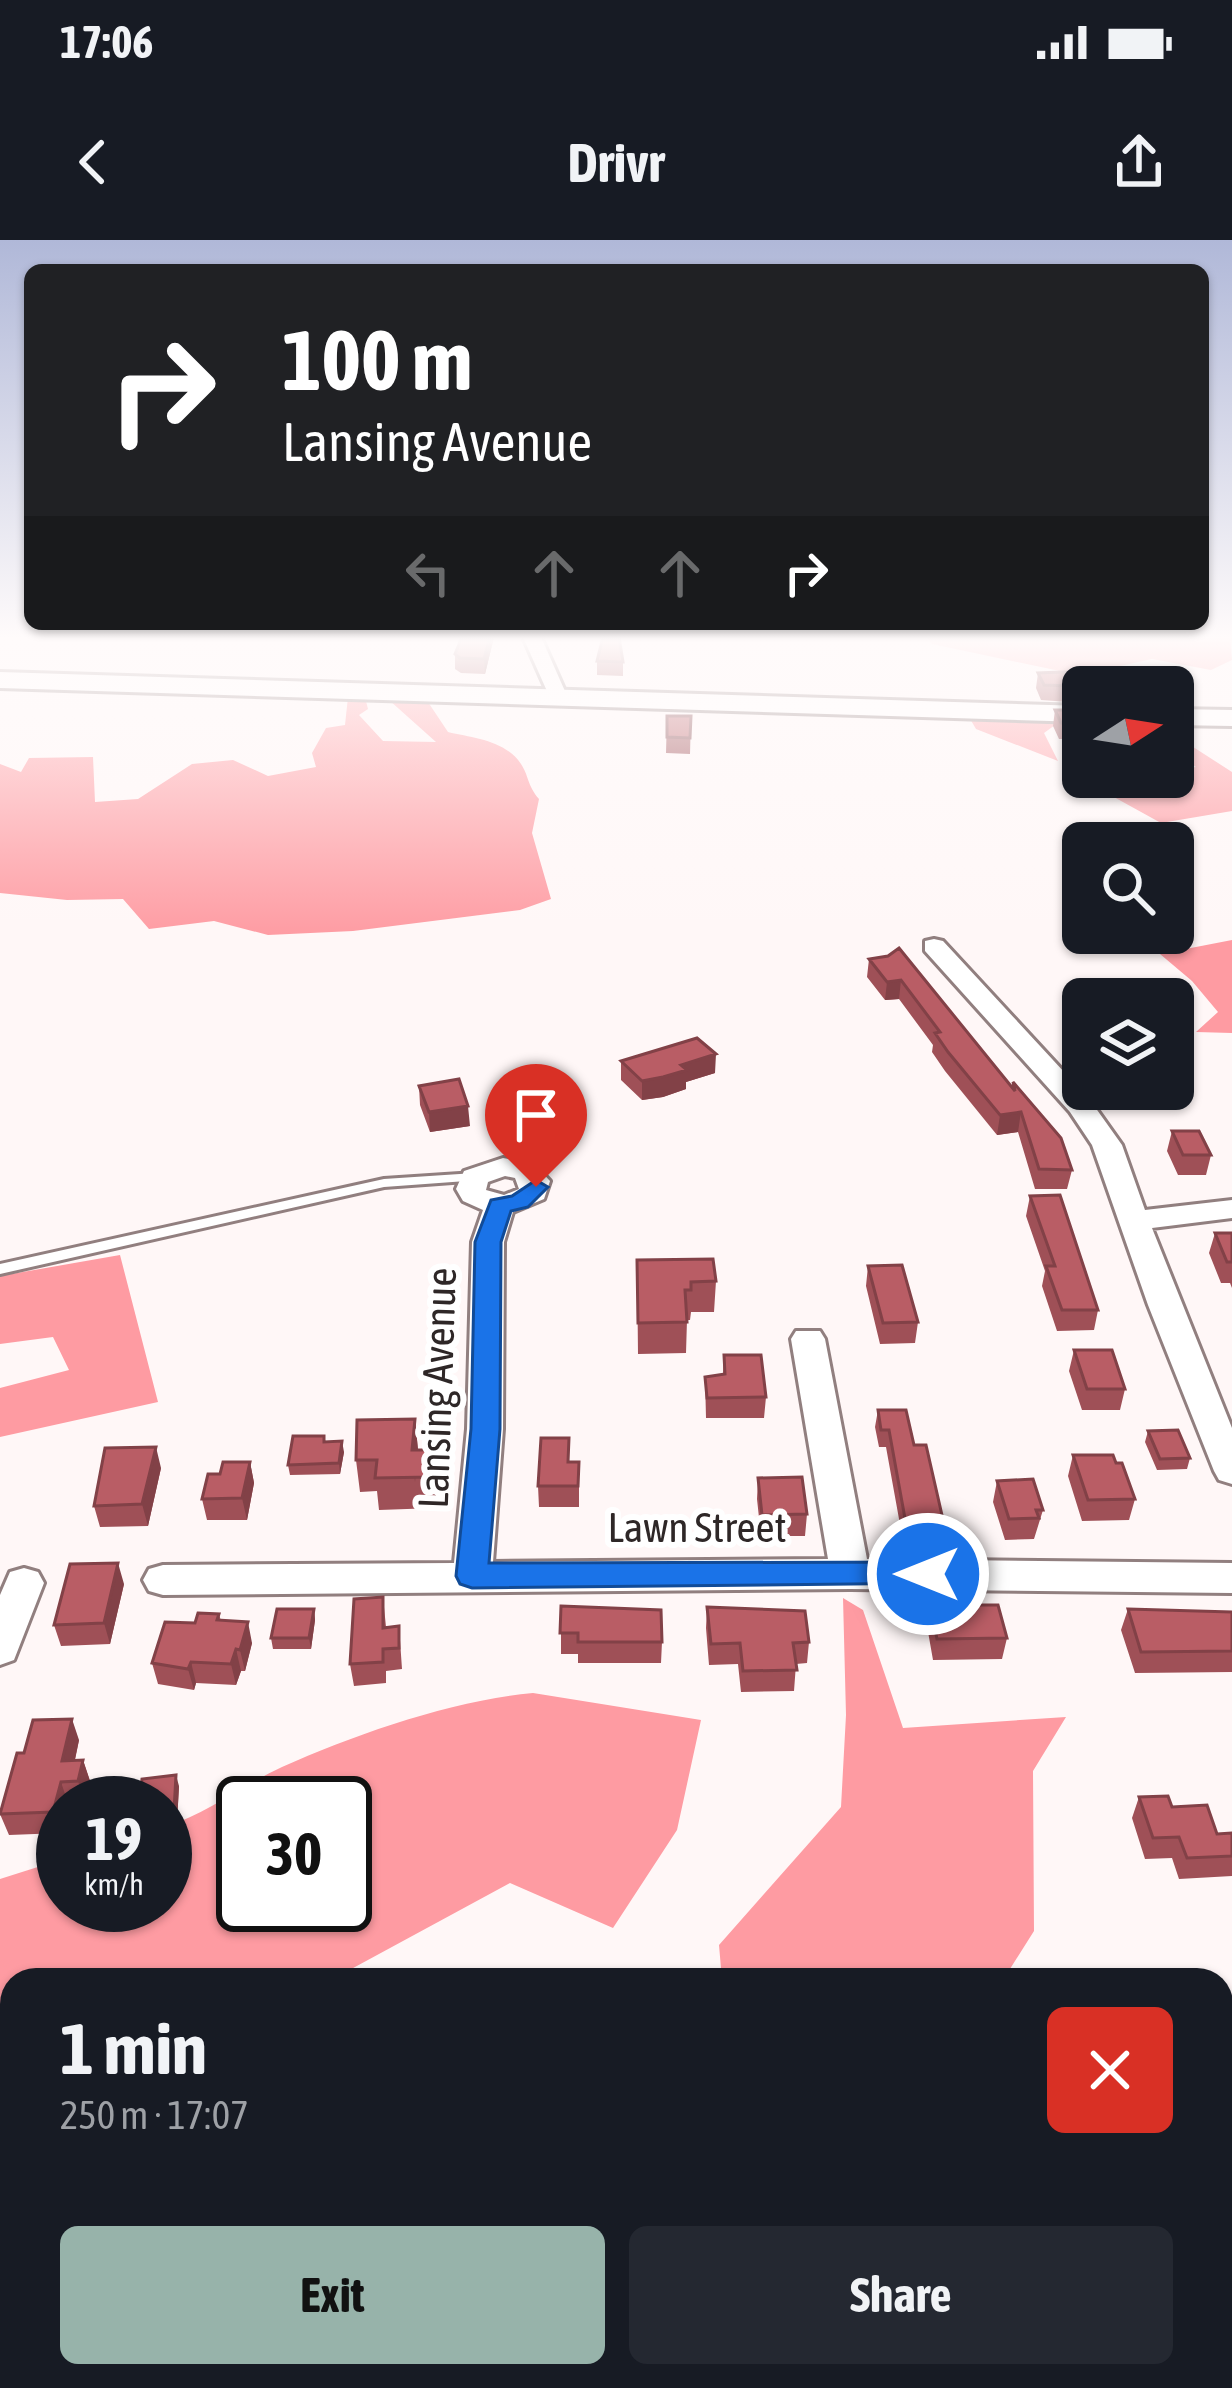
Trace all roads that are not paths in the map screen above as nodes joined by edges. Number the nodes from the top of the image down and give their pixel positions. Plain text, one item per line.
1 (934, 946) dead end
2 (476, 1177) junction
3 (500, 1205) junction
4 (1232, 1209) edge
5 (1137, 1220) junction
6 (0, 1269) edge
7 (808, 1339) dead end
8 (1232, 1471) edge
9 (850, 1574) junction
10 (472, 1576) junction
11 (1232, 1578) edge
12 (163, 1580) dead end
13 (24, 1583) dead end
14 (0, 1649) edge

1 - 5 street
2 - 3 street
2 - 3 street, Lansing Avenue
2 - 6 lane
3 - 10 street, Lansing Avenue
4 - 5 street
5 - 8 street
7 - 9 street
9 - 10 street, Lawn Street
9 - 11 street, Lawn Street
10 - 12 street, Lawn Street
13 - 14 street

